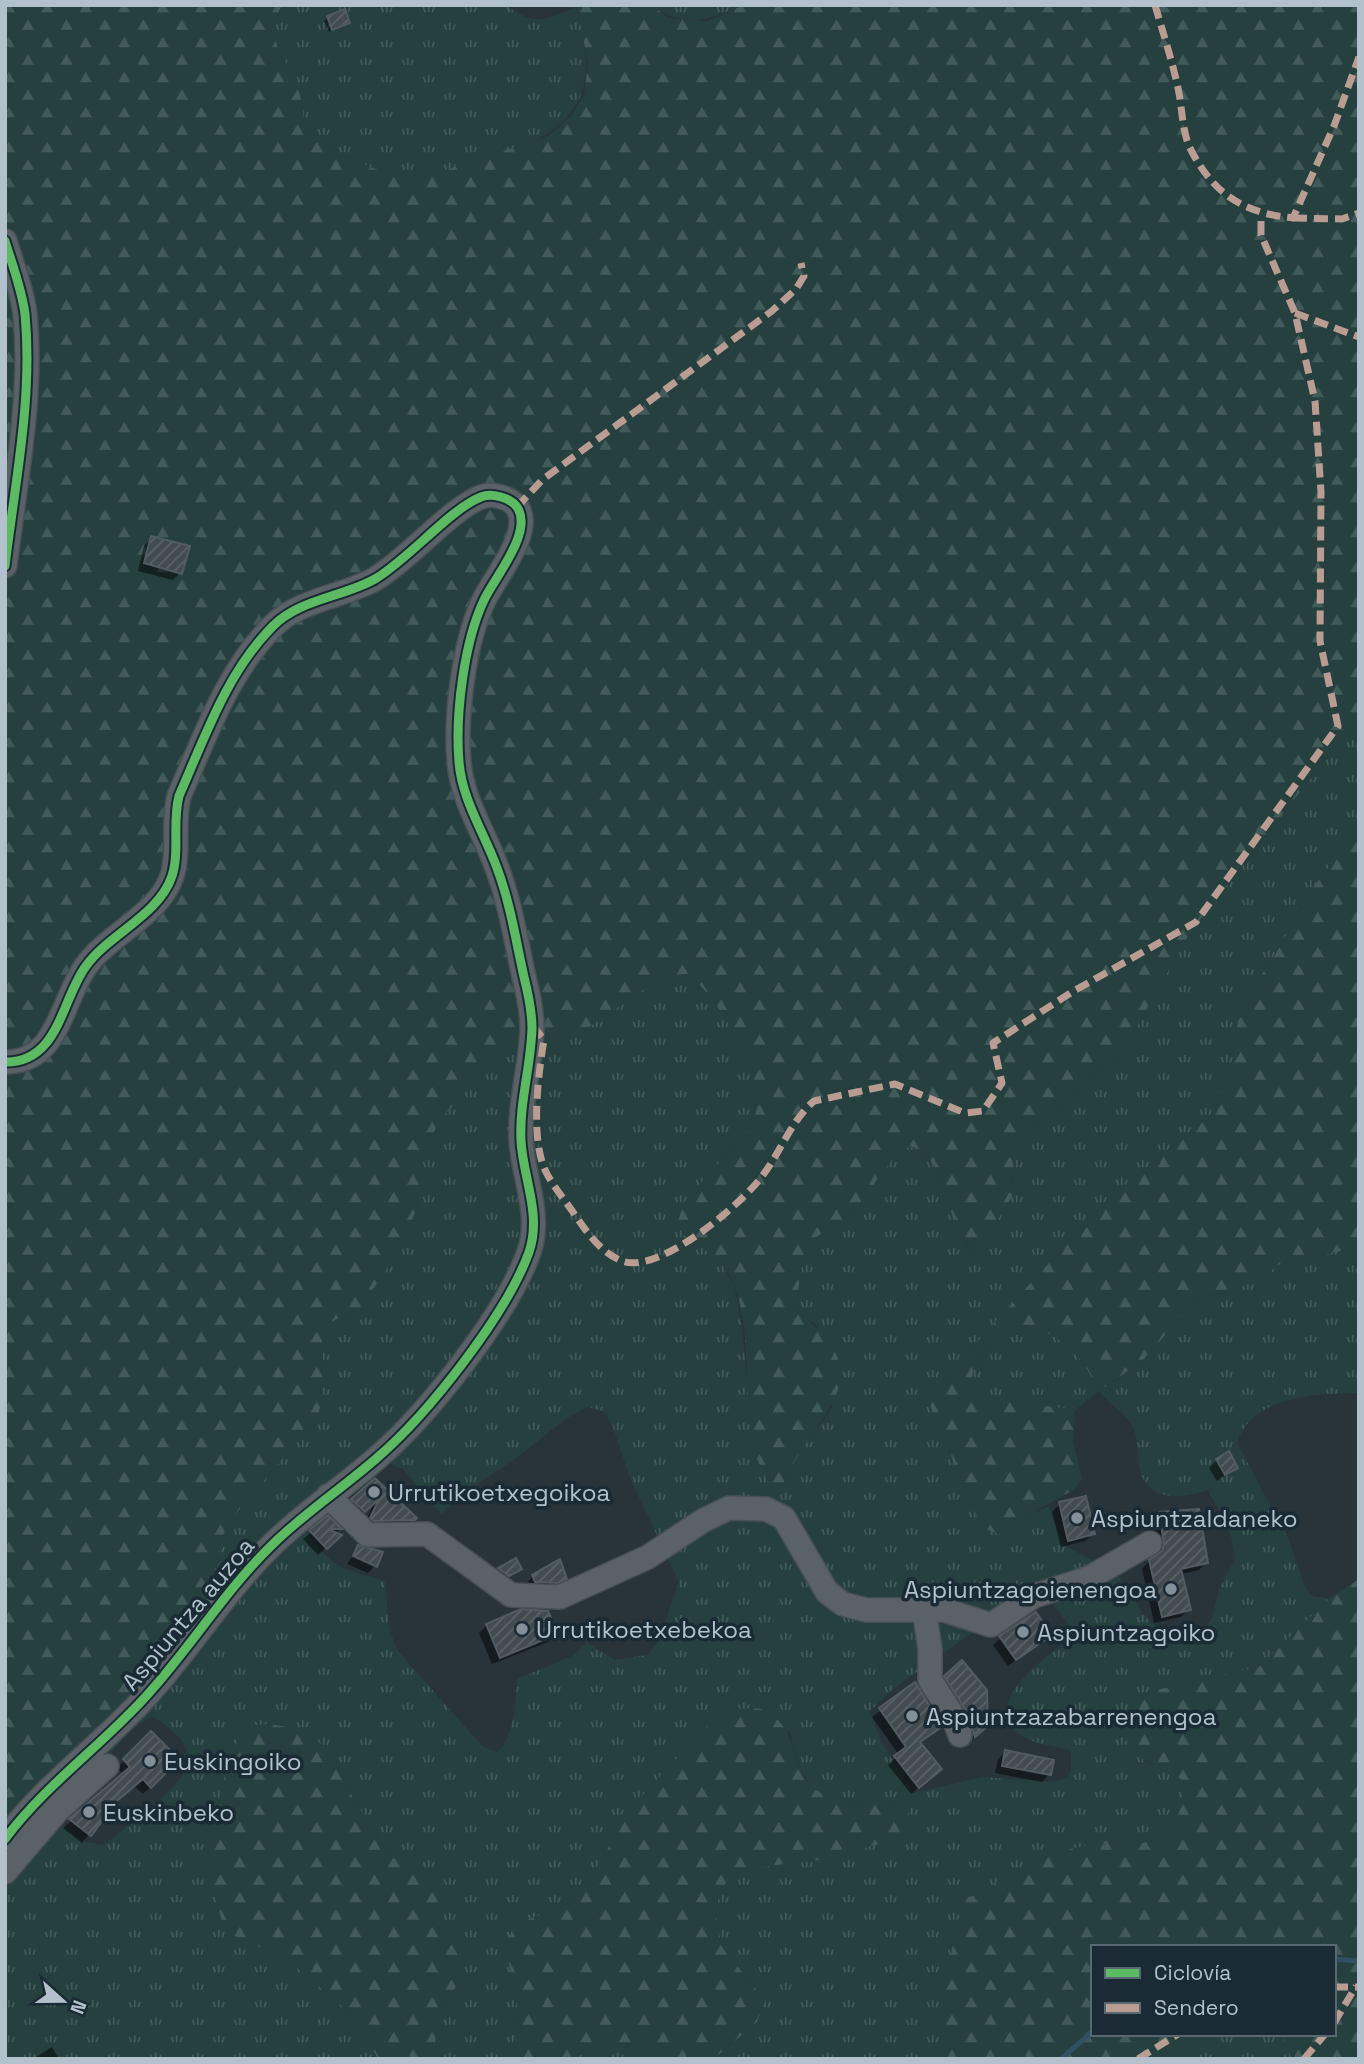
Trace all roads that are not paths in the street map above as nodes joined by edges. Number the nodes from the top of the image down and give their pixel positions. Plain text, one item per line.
1 (5, 241) edge
2 (5, 566) edge
3 (5, 1062) edge
4 (328, 1496) junction
5 (1150, 1542) dead end
6 (924, 1609) junction
7 (960, 1735) dead end
8 (107, 1766) dead end
9 (5, 1839) edge
10 (5, 1871) edge

1 - 2 street
3 - 4 street, Aspiuntza auzoa
4 - 6 street
4 - 9 street, Aspiuntza auzoa
5 - 6 street
6 - 7 street
8 - 10 street

